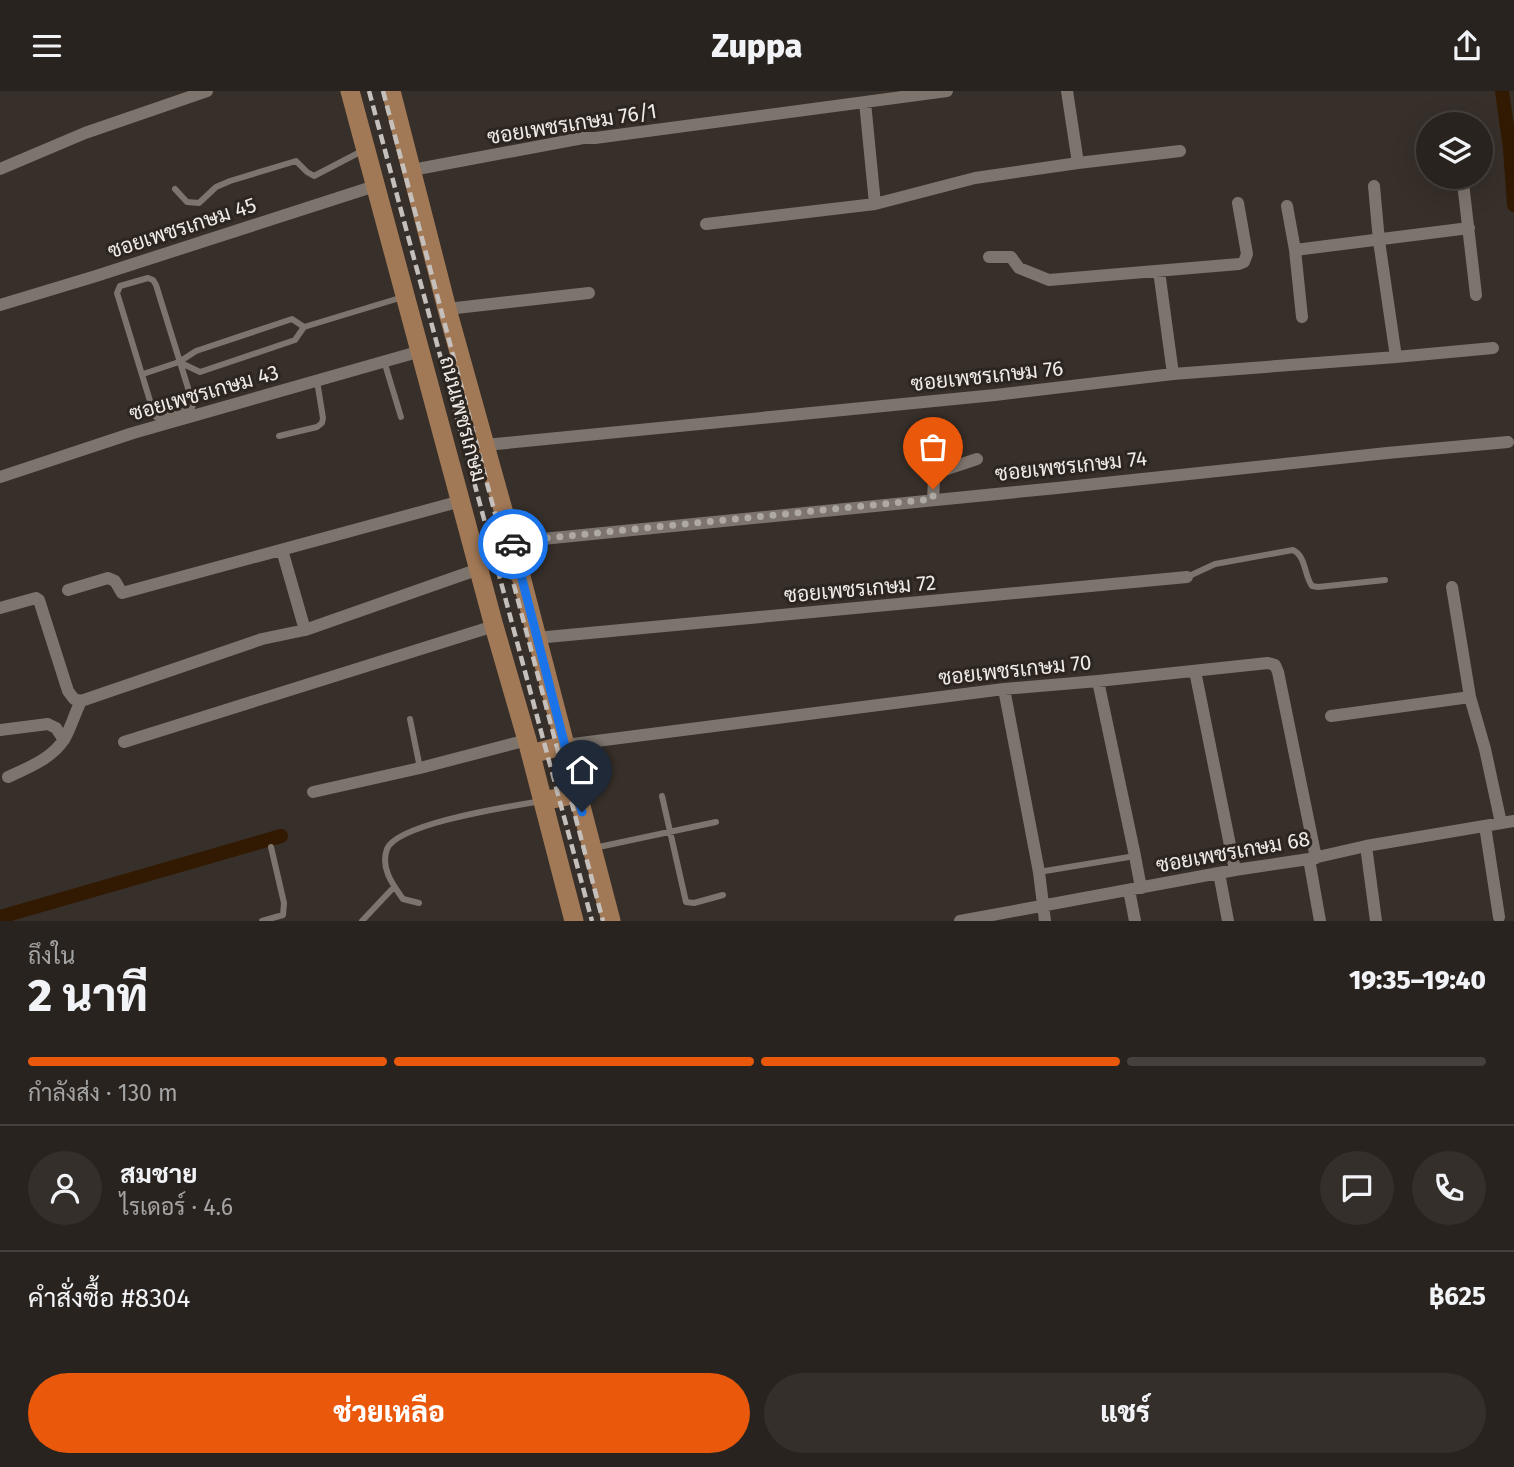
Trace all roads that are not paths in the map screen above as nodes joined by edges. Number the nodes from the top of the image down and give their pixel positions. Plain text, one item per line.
1 (207, 91) edge
2 (350, 91) edge
3 (391, 91) edge
4 (947, 91) edge
5 (1067, 91) edge
6 (933, 92) edge
7 (865, 102) junction
8 (365, 149) junction
9 (1180, 151) dead end
10 (1077, 163) junction
11 (0, 169) edge
12 (412, 170) junction
13 (375, 186) junction
14 (1374, 186) dead end
15 (175, 189) dead end
16 (1464, 189) edge
17 (1238, 202) dead end
18 (875, 204) junction
19 (1287, 205) dead end
20 (706, 224) dead end
21 (1469, 228) junction
22 (1379, 241) junction
23 (1295, 250) junction
24 (989, 257) dead end
25 (1159, 271) junction
26 (589, 293) dead end
27 (1476, 295) dead end
28 (406, 296) junction
29 (0, 305) edge
30 (447, 309) junction
31 (1302, 317) dead end
32 (304, 327) junction
33 (1493, 348) dead end
34 (421, 351) junction
35 (1395, 357) junction
36 (384, 361) junction
37 (179, 362) junction
38 (143, 374) junction
39 (1173, 375) junction
40 (317, 381) junction
41 (401, 417) dead end
42 (279, 436) dead end
43 (1508, 442) dead end
44 (486, 445) junction
45 (977, 459) dead end
46 (0, 477) edge
47 (933, 499) junction
48 (461, 501) junction
49 (512, 542) junction
50 (282, 550) junction
51 (479, 569) junction
52 (1187, 577) joint
53 (1385, 580) dead end
54 (1452, 587) dead end
55 (68, 590) dead end
56 (0, 608) edge
57 (494, 626) junction
58 (305, 630) junction
59 (536, 638) junction
60 (1195, 671) junction
61 (1098, 681) junction
62 (1004, 689) junction
63 (1470, 697) junction
64 (80, 701) junction
65 (1331, 716) dead end
66 (410, 719) dead end
67 (0, 730) edge
68 (64, 740) junction
69 (124, 742) dead end
70 (565, 745) junction
71 (529, 747) junction
72 (420, 768) junction
73 (8, 777) dead end
74 (313, 792) dead end
75 (577, 794) junction
76 (662, 796) dead end
77 (543, 801) junction
78 (716, 822) dead end
79 (1508, 822) edge
80 (1485, 826) junction
81 (669, 832) junction
82 (1366, 846) junction
83 (271, 847) dead end
84 (592, 849) junction
85 (1135, 856) junction
86 (1312, 858) junction
87 (1235, 870) junction
88 (1039, 872) junction
89 (1219, 873) junction
90 (394, 887) junction
91 (1135, 889) junction
92 (723, 895) dead end
93 (419, 903) dead end
94 (1042, 905) junction
95 (1499, 917) dead end
96 (262, 921) edge
97 (362, 921) edge
98 (574, 921) edge
99 (611, 921) edge
100 (960, 921) edge
101 (1045, 921) edge
102 (1135, 921) edge
103 (1228, 921) edge
104 (1320, 921) edge
105 (1376, 921) edge

1 - 11 street
2 - 8 main road, ถนนเพชรเกษม
3 - 12 main road, ถนนเพชรเกษม
4 - 6 street, ซอยเพชรเกษม 76/1
5 - 10 street
6 - 7 street, ซอยเพชรเกษม 76/1
7 - 12 street, ซอยเพชรเกษม 76/1
7 - 18 street
8 - 13 main road, ถนนเพชรเกษม
8 - 15 lane
9 - 10 street
10 - 18 street
12 - 30 main road, ถนนเพชรเกษม
13 - 28 main road, ถนนเพชรเกษม
13 - 29 street, ซอยเพชรเกษม 45
14 - 22 street
16 - 21 street
17 - 25 street
18 - 20 street
19 - 23 street
21 - 22 street
21 - 27 street
22 - 23 street
22 - 35 street
23 - 31 street
24 - 25 street
25 - 39 street
26 - 30 street
28 - 32 lane
28 - 34 main road, ถนนเพชรเกษม
30 - 44 main road, ถนนเพชรเกษม
32 - 37 lane
32 - 37 lane
33 - 35 street, ซอยเพชรเกษม 76
34 - 36 street, ซอยเพชรเกษม 43
34 - 48 main road, ถนนเพชรเกษม
35 - 39 street, ซอยเพชรเกษม 76
36 - 40 street, ซอยเพชรเกษม 43
36 - 41 lane
37 - 38 lane
37 - 38 lane
37 - 38 lane
39 - 44 street, ซอยเพชรเกษม 76
40 - 42 lane
40 - 46 street, ซอยเพชรเกษม 43
43 - 47 street, ซอยเพชรเกษม 74
44 - 49 main road, ถนนเพชรเกษม
45 - 47 street
47 - 49 street, ซอยเพชรเกษม 74
48 - 50 street
48 - 51 main road, ถนนเพชรเกษม
49 - 59 main road, ถนนเพชรเกษม
50 - 55 street
50 - 58 street
51 - 57 main road, ถนนเพชรเกษม
51 - 58 street
52 - 53 lane
52 - 59 street, ซอยเพชรเกษม 72
54 - 63 street
56 - 64 street
57 - 69 street
57 - 71 main road, ถนนเพชรเกษม
58 - 64 street
59 - 70 main road, ถนนเพชรเกษม
60 - 61 street, ซอยเพชรเกษม 70
60 - 86 street, ซอยเพชรเกษม 70
60 - 87 street
61 - 62 street, ซอยเพชรเกษม 70
61 - 85 street
62 - 70 street, ซอยเพชรเกษม 70
62 - 88 street
63 - 65 street
63 - 79 street
64 - 68 street
66 - 72 lane
67 - 68 street
68 - 73 street
70 - 71 main road
70 - 75 main road, ถนนเพชรเกษม
71 - 72 street
71 - 77 main road, ถนนเพชรเกษม
72 - 74 street
75 - 77 main road
75 - 84 main road, ถนนเพชรเกษม
76 - 81 lane
77 - 90 lane
77 - 98 main road, ถนนเพชรเกษม
78 - 81 lane
79 - 80 street, ซอยเพชรเกษม 68
80 - 82 street, ซอยเพชรเกษม 68
80 - 95 street
81 - 84 lane
81 - 92 lane
82 - 86 street, ซอยเพชรเกษม 68
82 - 105 street
83 - 96 lane
84 - 99 main road, ถนนเพชรเกษม
85 - 88 lane
85 - 91 street
86 - 87 street, ซอยเพชรเกษม 68
86 - 104 street
87 - 89 street, ซอยเพชรเกษม 68
88 - 94 street
89 - 91 street, ซอยเพชรเกษม 68
89 - 103 street
90 - 93 lane
90 - 97 lane
91 - 94 street, ซอยเพชรเกษม 68
91 - 102 street
94 - 100 street, ซอยเพชรเกษม 68
94 - 101 street

